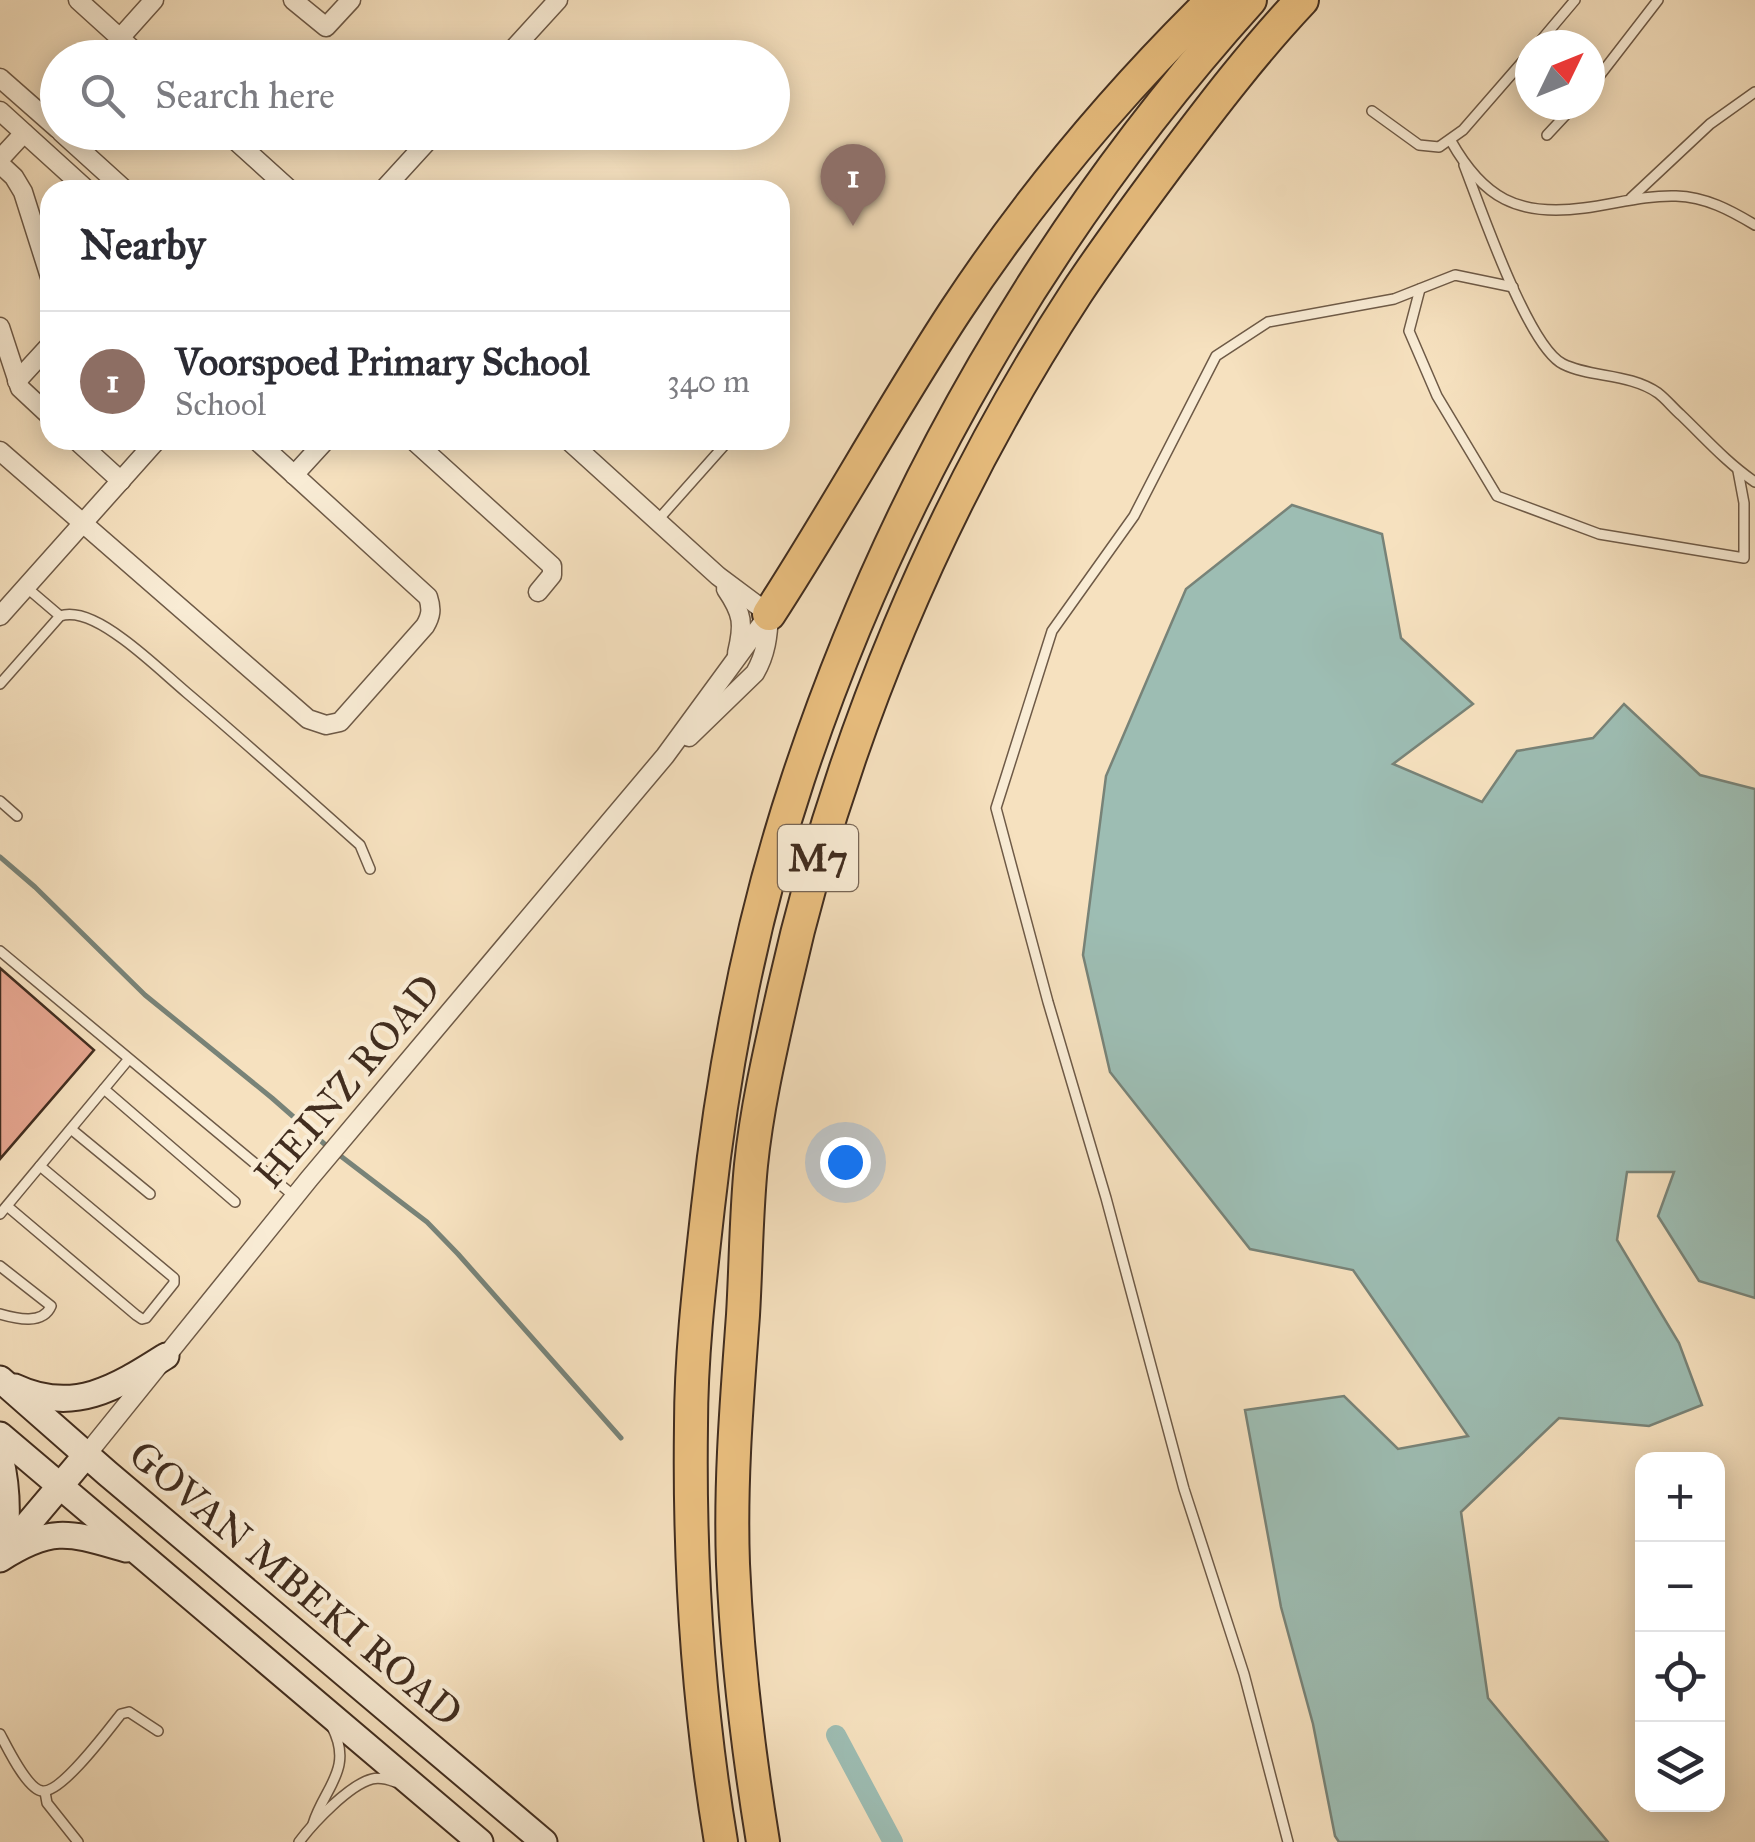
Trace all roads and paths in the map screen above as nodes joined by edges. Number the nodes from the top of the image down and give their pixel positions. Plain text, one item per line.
1 (78, 0) edge
2 (154, 0) edge
3 (293, 0) edge
4 (352, 0) edge
5 (558, 0) edge
6 (1213, 0) edge
7 (1250, 0) edge
8 (1302, 0) edge
9 (1575, 0) edge
10 (1658, 0) edge
11 (1550, 30) edge
12 (120, 38) joint
13 (521, 40) edge
14 (1605, 69) edge
15 (1515, 70) edge
16 (0, 78) edge
17 (1755, 92) edge
18 (0, 111) edge
19 (1372, 111) dead end
20 (40, 114) edge
21 (1561, 120) edge
22 (24, 133) junction
23 (1547, 135) dead end
24 (1450, 141) junction
25 (40, 147) edge
26 (43, 150) edge
27 (81, 150) edge
28 (246, 150) edge
29 (420, 150) edge
30 (0, 162) edge
31 (1464, 165) junction
32 (76, 180) edge
33 (115, 180) edge
34 (279, 180) edge
35 (392, 180) edge
36 (1628, 200) junction
37 (1755, 224) edge
38 (40, 246) edge
39 (1513, 286) junction
40 (1420, 289) junction
41 (0, 327) edge
42 (40, 357) edge
43 (18, 381) junction
44 (40, 407) edge
45 (87, 450) edge
46 (147, 450) edge
47 (267, 450) edge
48 (317, 450) edge
49 (424, 450) edge
50 (579, 450) edge
51 (720, 450) edge
52 (0, 451) edge
53 (1738, 470) junction
54 (294, 475) junction
55 (120, 481) junction
56 (1755, 482) edge
57 (657, 521) junction
58 (82, 524) junction
59 (1755, 554) edge
60 (1744, 558) junction
61 (718, 576) junction
62 (26, 587) junction
63 (538, 592) dead end
64 (770, 614) junction
65 (0, 616) edge
66 (60, 616) junction
67 (735, 662) junction
68 (0, 684) edge
69 (665, 756) junction
70 (0, 801) edge
71 (17, 816) dead end
72 (370, 869) dead end
73 (0, 952) edge
74 (128, 1060) junction
75 (104, 1089) junction
76 (72, 1128) junction
77 (40, 1166) junction
78 (150, 1194) dead end
79 (295, 1196) junction
80 (235, 1202) dead end
81 (3, 1210) edge
82 (0, 1266) edge
83 (0, 1314) edge
84 (166, 1356) junction
85 (1, 1379) edge
86 (0, 1435) edge
87 (87, 1454) junction
88 (0, 1457) edge
89 (60, 1487) junction
90 (136, 1552) junction
91 (1, 1556) edge
92 (319, 1707) junction
93 (158, 1731) dead end
94 (0, 1734) edge
95 (45, 1792) junction
96 (421, 1792) junction
97 (312, 1826) junction
98 (78, 1842) edge
99 (299, 1842) edge
100 (480, 1842) edge
101 (544, 1842) edge
102 (721, 1842) edge
103 (763, 1842) edge
104 (1288, 1842) edge

1 - 12 street
2 - 12 street
3 - 4 street
5 - 13 street
6 - 64 highway
7 - 102 highway, M7
8 - 103 highway, M7
9 - 11 lane
10 - 14 lane
15 - 24 lane
16 - 20 street
17 - 36 lane
18 - 22 street
19 - 24 lane
21 - 23 lane
22 - 25 street
22 - 30 street
24 - 31 lane
26 - 32 street
27 - 33 street
28 - 34 street
29 - 35 street
30 - 38 street
31 - 36 lane
31 - 39 lane
36 - 37 lane
39 - 40 lane
39 - 53 lane
40 - 60 lane
40 - 104 lane
41 - 43 street
42 - 43 street
43 - 44 street
45 - 55 street
46 - 55 street
47 - 54 street
48 - 54 street
49 - 63 street
50 - 57 street
51 - 57 lane
52 - 58 street
53 - 56 lane
53 - 60 lane
54 - 58 street
55 - 58 street
57 - 61 street
58 - 62 street
59 - 60 lane
61 - 64 street
61 - 67 street
62 - 65 street
62 - 66 lane
64 - 67 street, HEINZ ROAD
64 - 69 street, HEINZ ROAD
66 - 68 lane
66 - 72 lane
67 - 69 street, HEINZ ROAD
69 - 79 street, HEINZ ROAD
70 - 71 lane
73 - 74 lane
74 - 75 lane
74 - 79 lane
75 - 76 lane
75 - 80 lane
76 - 77 lane
76 - 78 lane
77 - 81 lane
77 - 81 lane
79 - 84 street, HEINZ ROAD
82 - 83 lane
84 - 85 main road
84 - 87 street, HEINZ ROAD
85 - 87 main road, GOVAN MBEKI ROAD
86 - 89 main road, GOVAN MBEKI ROAD
87 - 89 main road
87 - 101 main road, GOVAN MBEKI ROAD
88 - 91 main road
89 - 90 main road, GOVAN MBEKI ROAD
89 - 91 main road
90 - 91 main road
90 - 92 main road, GOVAN MBEKI ROAD
92 - 96 main road, GOVAN MBEKI ROAD
92 - 97 lane
93 - 95 lane
94 - 95 lane
95 - 98 lane
96 - 97 lane
96 - 100 main road, GOVAN MBEKI ROAD
97 - 99 lane

